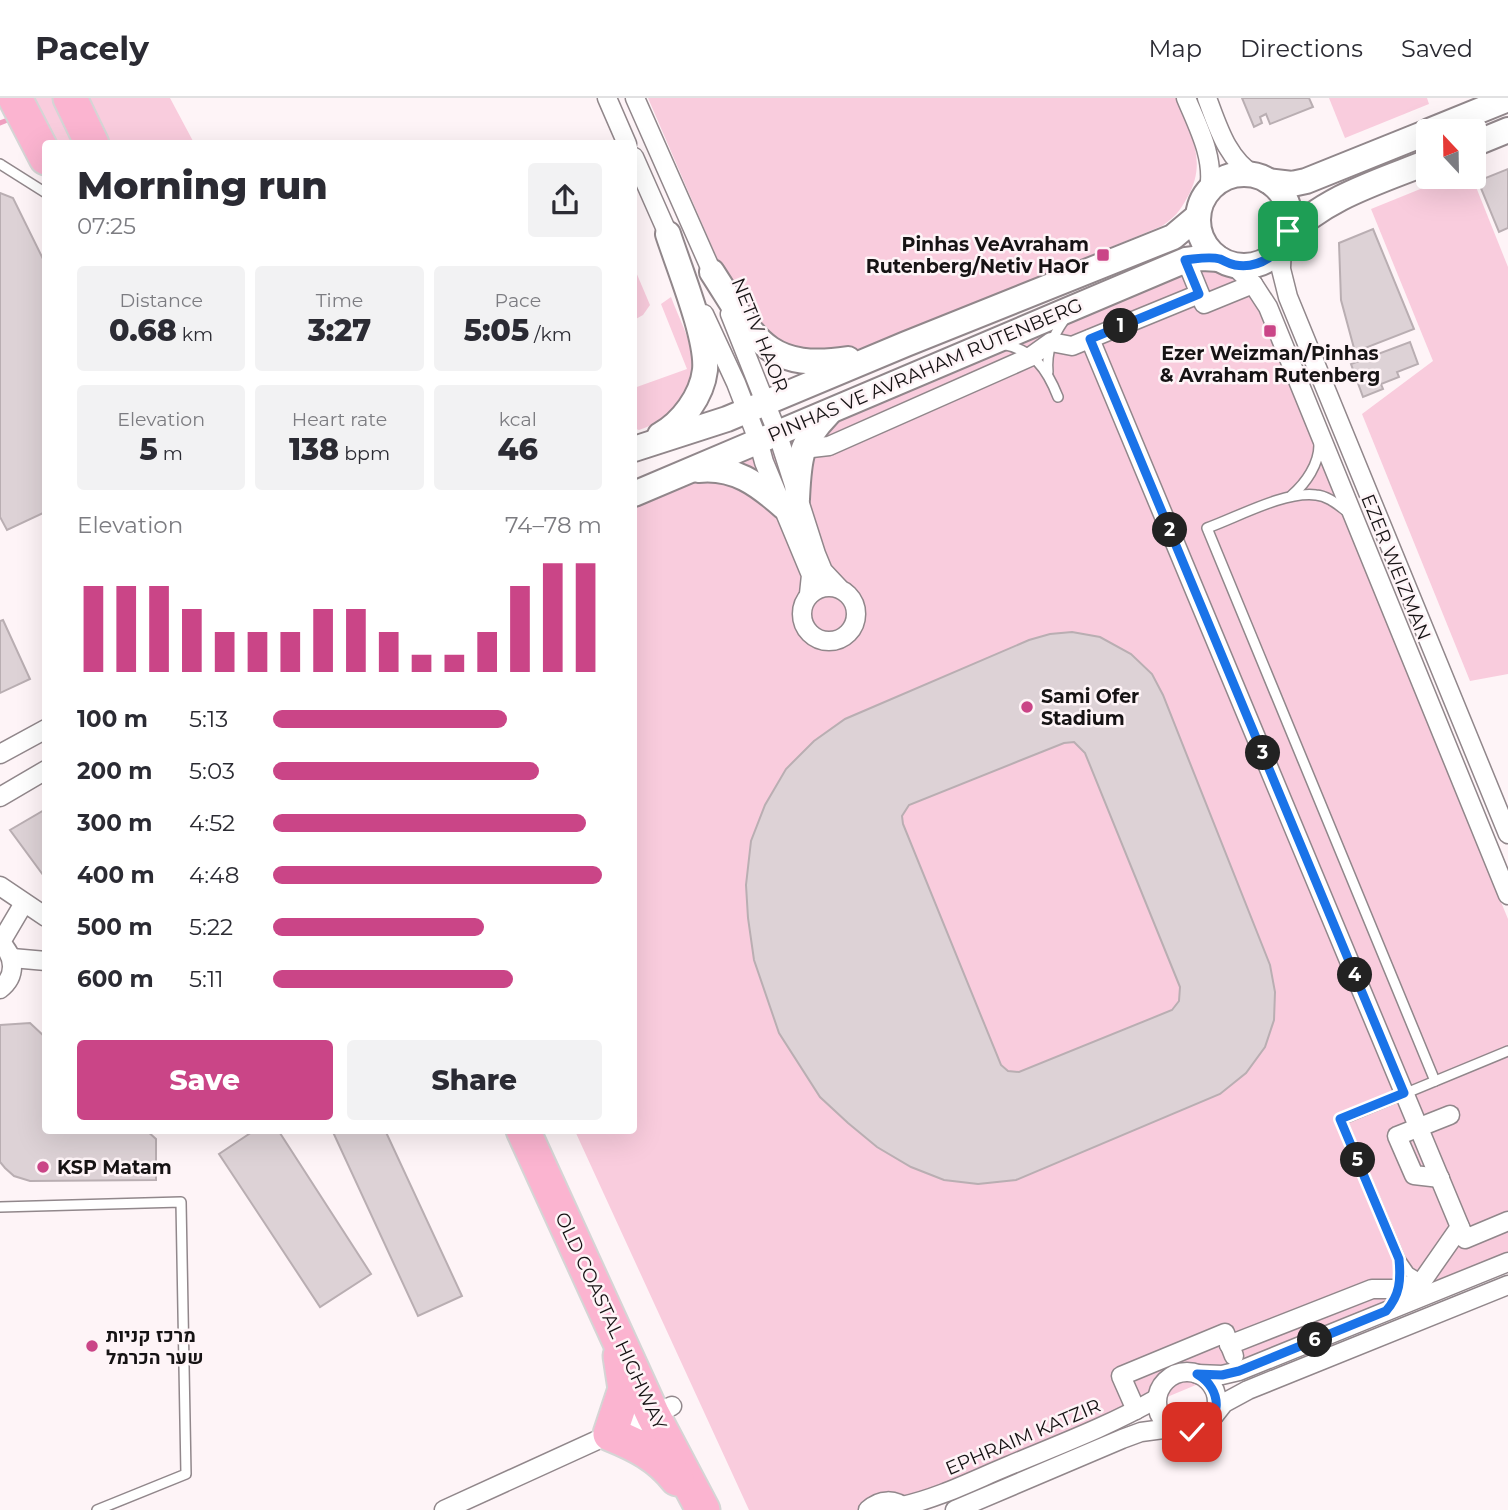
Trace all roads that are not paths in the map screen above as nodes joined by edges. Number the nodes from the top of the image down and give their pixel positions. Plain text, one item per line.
1 (15, 98) edge
2 (70, 98) edge
3 (607, 98) edge
4 (635, 98) edge
5 (1186, 98) edge
6 (1207, 98) edge
7 (1508, 99) edge
8 (1460, 119) edge
9 (1508, 130) edge
10 (1416, 137) edge
11 (1486, 139) edge
12 (90, 140) edge
13 (625, 140) edge
14 (42, 150) edge
15 (0, 164) edge
16 (637, 164) edge
17 (1416, 167) edge
18 (1262, 179) junction
19 (42, 190) edge
20 (1209, 190) junction
21 (1198, 216) junction
22 (668, 234) junction
23 (1284, 241) junction
24 (1185, 260) junction
25 (1226, 262) junction
26 (712, 272) junction
27 (1253, 284) junction
28 (1199, 294) junction
29 (1072, 307) junction
30 (1090, 339) junction
31 (991, 342) junction
32 (1051, 342) junction
33 (906, 344) junction
34 (1030, 357) junction
35 (1048, 373) junction
36 (1058, 397) dead end
37 (755, 407) junction
38 (832, 410) junction
39 (1319, 433) junction
40 (768, 436) junction
41 (637, 445) edge
42 (637, 445) edge
43 (803, 449) junction
44 (687, 472) junction
45 (637, 493) edge
46 (1291, 496) junction
47 (791, 503) junction
48 (1353, 516) junction
49 (839, 588) junction
50 (809, 594) junction
51 (42, 731) edge
52 (0, 754) edge
53 (42, 772) edge
54 (0, 797) edge
55 (1508, 834) edge
56 (0, 886) edge
57 (1508, 895) edge
58 (24, 903) junction
59 (42, 915) edge
60 (0, 942) edge
61 (12, 958) junction
62 (42, 961) edge
63 (0, 989) edge
64 (1508, 1051) edge
65 (1435, 1081) junction
66 (1404, 1093) junction
67 (1450, 1115) dead end
68 (1419, 1128) junction
69 (525, 1134) edge
70 (546, 1134) edge
71 (0, 1207) edge
72 (1508, 1221) edge
73 (1460, 1227) junction
74 (1399, 1259) junction
75 (1508, 1262) edge
76 (1423, 1280) junction
77 (1451, 1285) junction
78 (1508, 1285) edge
79 (595, 1288) junction
80 (1399, 1289) junction
81 (1386, 1311) junction
82 (1230, 1345) junction
83 (1239, 1371) junction
84 (1197, 1374) junction
85 (1156, 1399) junction
86 (662, 1410) junction
87 (1136, 1410) junction
88 (1213, 1417) junction
89 (1171, 1429) junction
90 (610, 1434) junction
91 (904, 1508) edge
92 (97, 1510) edge
93 (444, 1510) edge
94 (703, 1510) edge
95 (720, 1510) edge
96 (868, 1510) edge
97 (955, 1510) edge

1 - 14 highway
2 - 12 highway
3 - 13 street
4 - 26 street, NETIV HAOR
5 - 20 street
6 - 18 street
7 - 8 main road
9 - 11 main road
10 - 18 main road
15 - 19 lane
16 - 22 street, NETIV HAOR
17 - 23 main road
18 - 20 main road
18 - 23 main road
20 - 21 main road
21 - 25 main road
21 - 33 main road, PINHAS VE AVRAHAM RUTENBERG
22 - 37 street, NETIV HAOR
22 - 41 main road
23 - 25 main road
23 - 55 street, EZER WEIZMAN
24 - 25 main road, PINHAS VE AVRAHAM RUTENBERG
24 - 28 street
24 - 29 main road, PINHAS VE AVRAHAM RUTENBERG
25 - 27 street, EZER WEIZMAN
26 - 33 main road
26 - 37 street, NETIV HAOR
27 - 28 street
27 - 39 street, EZER WEIZMAN
28 - 30 street
29 - 31 main road, PINHAS VE AVRAHAM RUTENBERG
29 - 32 lane
30 - 32 street
30 - 66 street
31 - 34 lane
31 - 38 main road, PINHAS VE AVRAHAM RUTENBERG
32 - 34 street
32 - 35 lane
33 - 37 main road, PINHAS VE AVRAHAM RUTENBERG
34 - 35 lane
34 - 43 street
35 - 36 lane
37 - 40 street, NETIV HAOR
37 - 42 main road, PINHAS VE AVRAHAM RUTENBERG
38 - 40 main road, PINHAS VE AVRAHAM RUTENBERG
38 - 43 main road
39 - 46 lane
39 - 48 street, EZER WEIZMAN
40 - 44 main road, PINHAS VE AVRAHAM RUTENBERG
40 - 47 street, NETIV HAOR
43 - 47 main road
44 - 45 main road, PINHAS VE AVRAHAM RUTENBERG
44 - 47 main road
46 - 48 lane
46 - 65 lane
47 - 49 street, NETIV HAOR
47 - 50 street, NETIV HAOR
48 - 57 street, EZER WEIZMAN
49 - 50 street
49 - 50 street
51 - 52 street
53 - 54 street
56 - 58 street
58 - 59 street
58 - 60 street
60 - 61 street
61 - 62 street
61 - 63 street
64 - 65 lane
65 - 66 lane
66 - 68 street
66 - 74 lane
67 - 68 street
68 - 73 street
69 - 79 highway, OLD COASTAL HIGHWAY
70 - 86 highway, OLD COASTAL HIGHWAY
71 - 92 lane
72 - 73 street
73 - 76 street
74 - 76 lane
74 - 80 lane
75 - 77 street
76 - 77 lane
76 - 80 street
77 - 81 street
78 - 88 street
79 - 86 highway, OLD COASTAL HIGHWAY
79 - 90 highway
80 - 81 lane
80 - 82 street
81 - 83 street
82 - 83 street
82 - 87 street
83 - 84 street
84 - 85 street
84 - 88 street
85 - 87 street, EPHRAIM KATZIR
85 - 89 street
86 - 90 street
86 - 94 highway, OLD COASTAL HIGHWAY
86 - 95 highway, OLD COASTAL HIGHWAY
87 - 91 street, EPHRAIM KATZIR
88 - 89 street
89 - 97 street, EPHRAIM KATZIR
90 - 93 street
90 - 94 highway
91 - 96 street, EPHRAIM KATZIR

